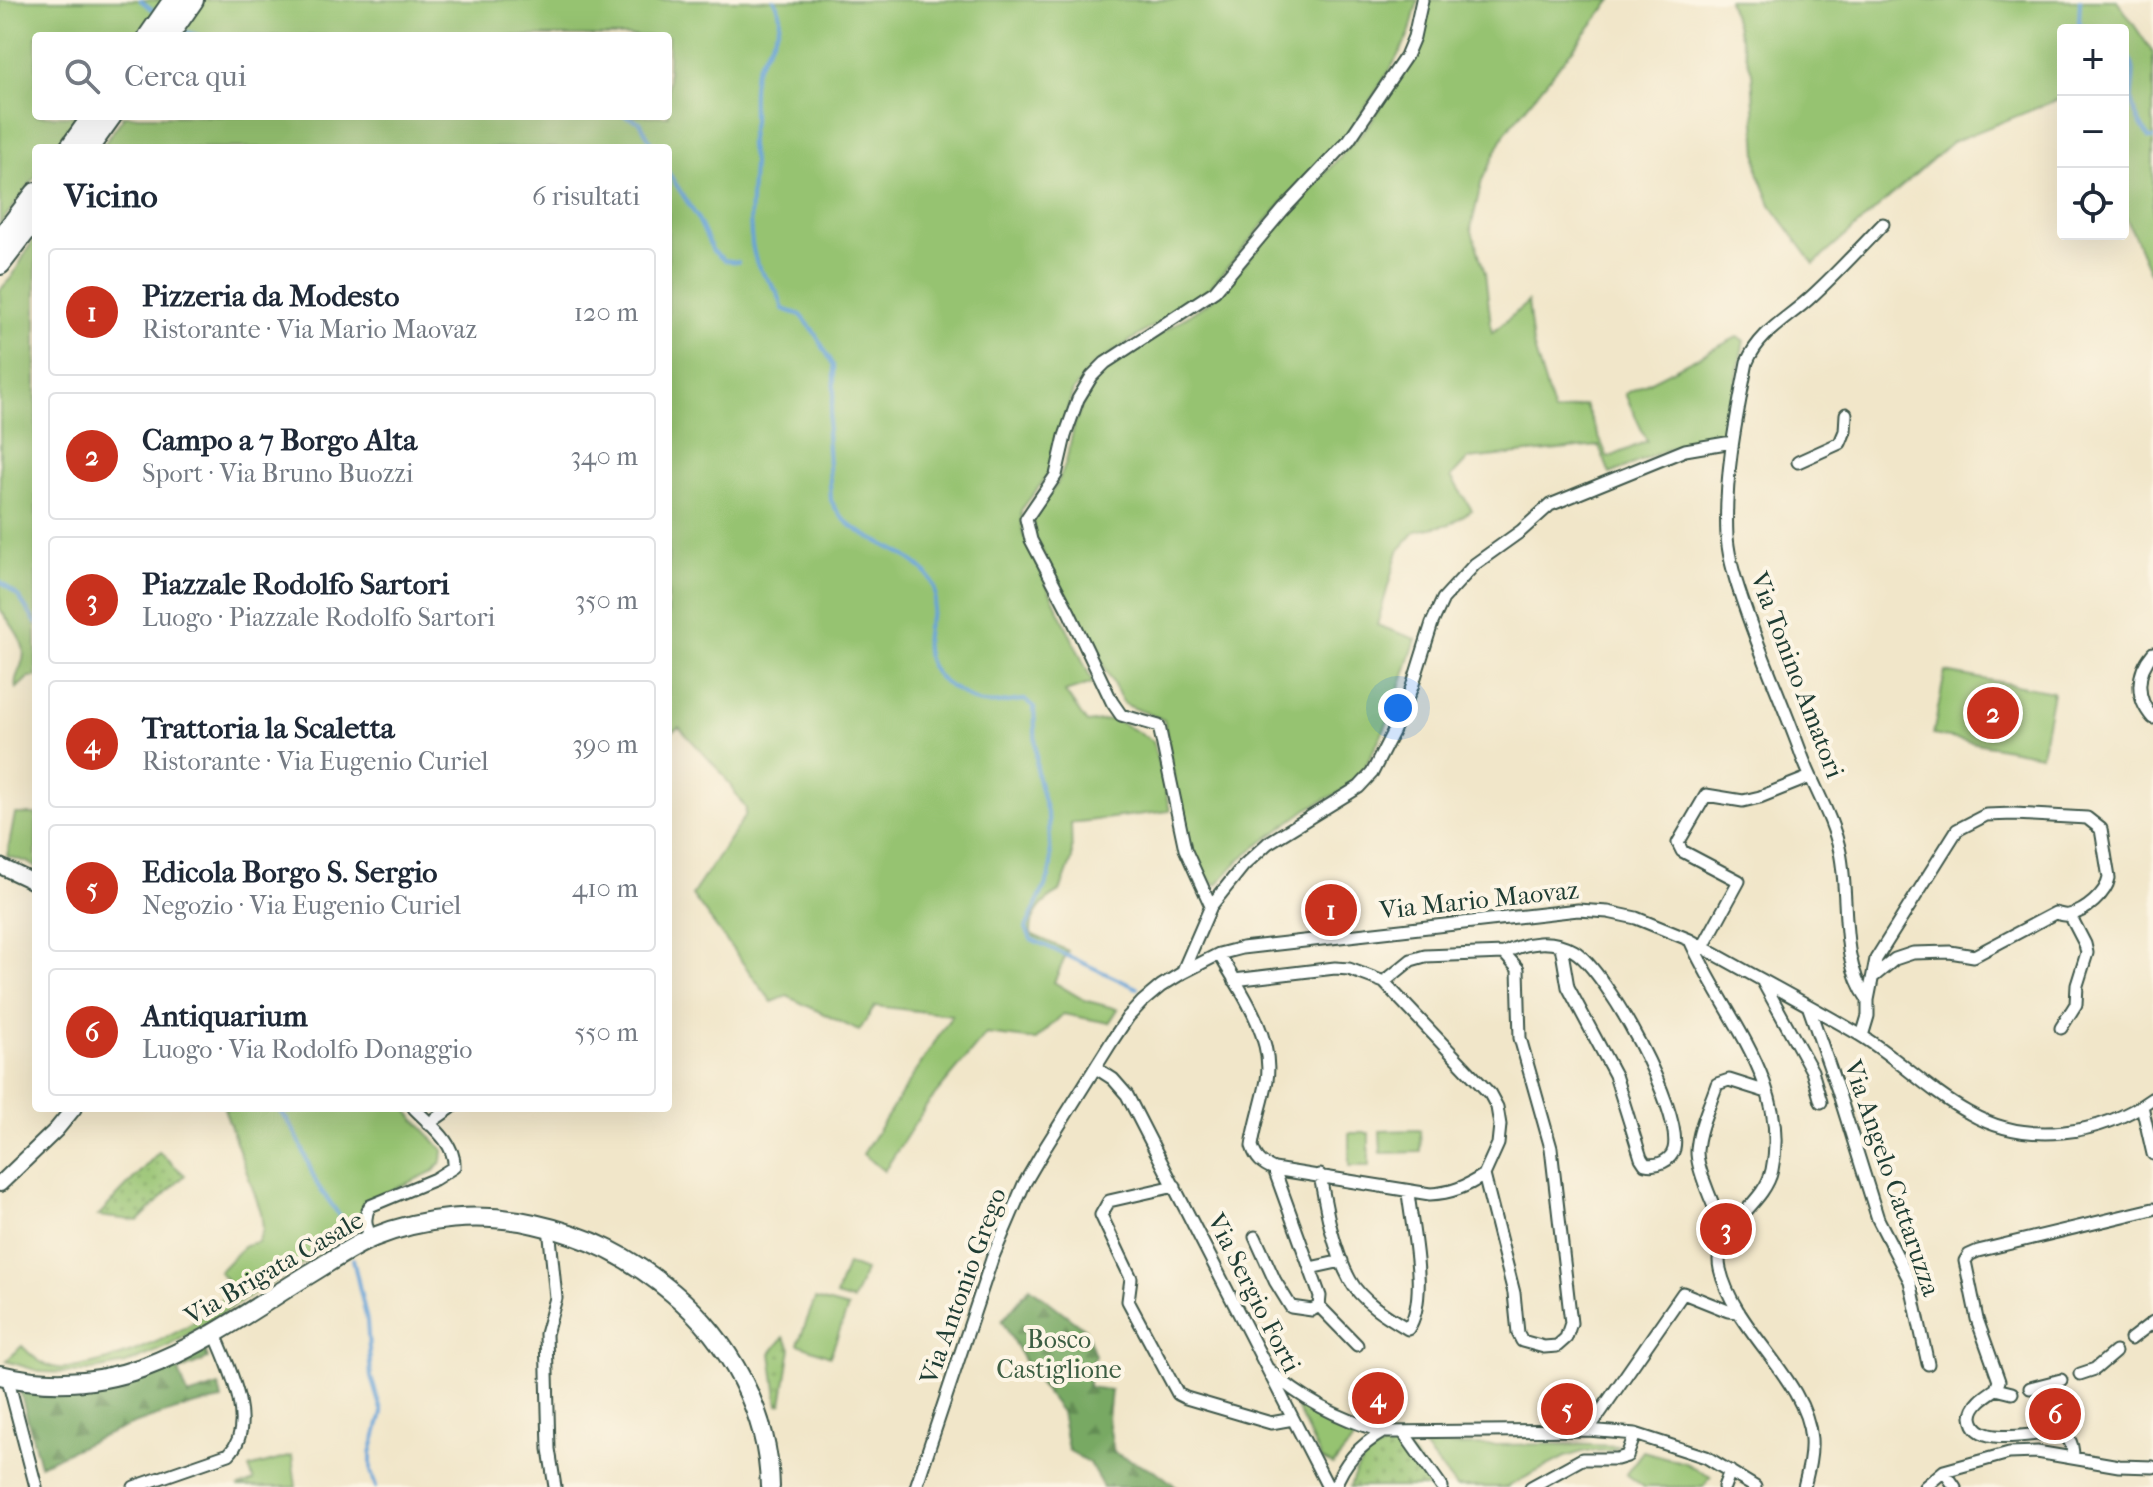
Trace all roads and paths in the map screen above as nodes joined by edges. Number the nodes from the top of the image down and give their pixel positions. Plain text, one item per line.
1 (174, 0) edge
2 (193, 0) edge
3 (1422, 0) edge
4 (152, 32) edge
5 (171, 32) edge
6 (90, 120) edge
7 (108, 120) edge
8 (73, 144) edge
9 (91, 144) edge
10 (32, 198) edge
11 (32, 222) edge
12 (1883, 224) dead end
13 (0, 240) edge
14 (0, 264) edge
15 (1846, 414) dead end
16 (1732, 442) junction
17 (1798, 462) dead end
18 (2153, 653) edge
19 (2153, 718) edge
20 (1810, 777) junction
21 (0, 866) edge
22 (32, 881) edge
23 (1211, 906) junction
24 (2070, 915) junction
25 (1690, 940) junction
26 (1561, 946) junction
27 (1703, 947) junction
28 (1504, 953) junction
29 (1219, 954) junction
30 (1182, 973) junction
31 (1873, 977) junction
32 (1234, 980) junction
33 (1762, 981) junction
34 (1384, 982) junction
35 (1868, 1000) junction
36 (1809, 1008) junction
37 (2061, 1028) dead end
38 (1862, 1036) junction
39 (1096, 1068) junction
40 (1767, 1092) junction
41 (2153, 1098) edge
42 (1821, 1102) dead end
43 (2142, 1106) junction
44 (71, 1112) edge
45 (418, 1112) edge
46 (445, 1112) edge
47 (428, 1124) junction
48 (2153, 1154) edge
49 (1274, 1169) junction
50 (1320, 1175) junction
51 (1484, 1175) junction
52 (0, 1184) edge
53 (1175, 1186) junction
54 (1408, 1193) junction
55 (2153, 1209) edge
56 (549, 1227) junction
57 (1726, 1234) junction
58 (1255, 1237) dead end
59 (371, 1238) junction
60 (1342, 1261) junction
61 (1310, 1268) junction
62 (1319, 1306) junction
63 (1739, 1312) junction
64 (2153, 1322) edge
65 (215, 1334) junction
66 (2131, 1339) dead end
67 (1357, 1345) dead end
68 (2115, 1352) dead end
69 (1928, 1364) dead end
70 (1267, 1368) junction
71 (2080, 1374) dead end
72 (3, 1375) edge
73 (2061, 1380) dead end
74 (2030, 1388) dead end
75 (1996, 1389) junction
76 (2012, 1393) dead end
77 (1293, 1419) junction
78 (1588, 1430) junction
79 (1383, 1432) junction
80 (1403, 1432) junction
81 (1635, 1434) junction
82 (2073, 1457) junction
83 (2153, 1467) edge
84 (1730, 1471) junction
85 (1944, 1471) junction
86 (1803, 1484) edge
87 (36, 1487) edge
88 (134, 1487) edge
89 (555, 1487) edge
90 (770, 1487) edge
91 (916, 1487) edge
92 (1328, 1487) edge
93 (1335, 1487) edge
94 (1442, 1487) edge
95 (1531, 1487) edge
96 (1724, 1487) edge
97 (1755, 1487) edge
98 (1925, 1487) edge
99 (1955, 1487) edge

1 - 4 highway
2 - 5 highway
3 - 23 street
6 - 8 highway
7 - 9 highway
10 - 13 highway
11 - 14 highway
12 - 16 street, Via Tonino Amatori
15 - 17 street
16 - 20 street, Via Tonino Amatori
16 - 23 street
18 - 19 street
20 - 27 street
20 - 35 street, Via Tonino Amatori
21 - 22 street
23 - 30 street
24 - 31 street
24 - 31 street
24 - 37 street
25 - 27 street, Via Mario Maovaz
25 - 29 street, Via Mario Maovaz
25 - 40 street
26 - 26 street
26 - 28 street
27 - 33 street, Via Mario Maovaz
28 - 34 street
28 - 51 street
29 - 30 street, Via Mario Maovaz
29 - 32 street
30 - 39 street, Via Mario Maovaz
31 - 35 street
32 - 34 street
32 - 49 street
33 - 36 street, Via Mario Maovaz
33 - 42 street
34 - 51 street
35 - 38 street
36 - 38 street, Via Mario Maovaz
36 - 69 street, Via Angelo Cattaruzza
38 - 43 street, Via Mario Maovaz
39 - 53 street, Via Sergio Forti
39 - 91 street, Via Antonio Grego
40 - 57 street
40 - 57 street
41 - 43 street, Via Mario Maovaz
43 - 48 street
44 - 52 street
45 - 47 street
46 - 47 street
47 - 59 street
49 - 50 street
49 - 61 street
50 - 54 street
50 - 60 street
51 - 54 street
53 - 70 street, Via Sergio Forti
53 - 77 street
54 - 60 street
55 - 75 street
56 - 59 main road, Via Brigata Casale
56 - 89 street
56 - 90 main road, Via Brigata Casale
57 - 63 street
58 - 62 street
59 - 65 main road, Via Brigata Casale
60 - 61 street
61 - 62 street
62 - 67 street
63 - 78 street
63 - 86 street
64 - 66 street
65 - 72 main road, Via Brigata Casale
65 - 88 street
68 - 71 street
70 - 77 street, Via Sergio Forti
70 - 79 street
72 - 87 street
73 - 74 street
75 - 76 street
75 - 82 street
77 - 92 street, Via Sergio Forti
78 - 80 street
78 - 81 street
79 - 80 street
79 - 93 street
80 - 94 street
81 - 84 street
81 - 95 street
82 - 83 street
82 - 85 street
84 - 96 street
84 - 97 street
85 - 98 street
85 - 99 street

